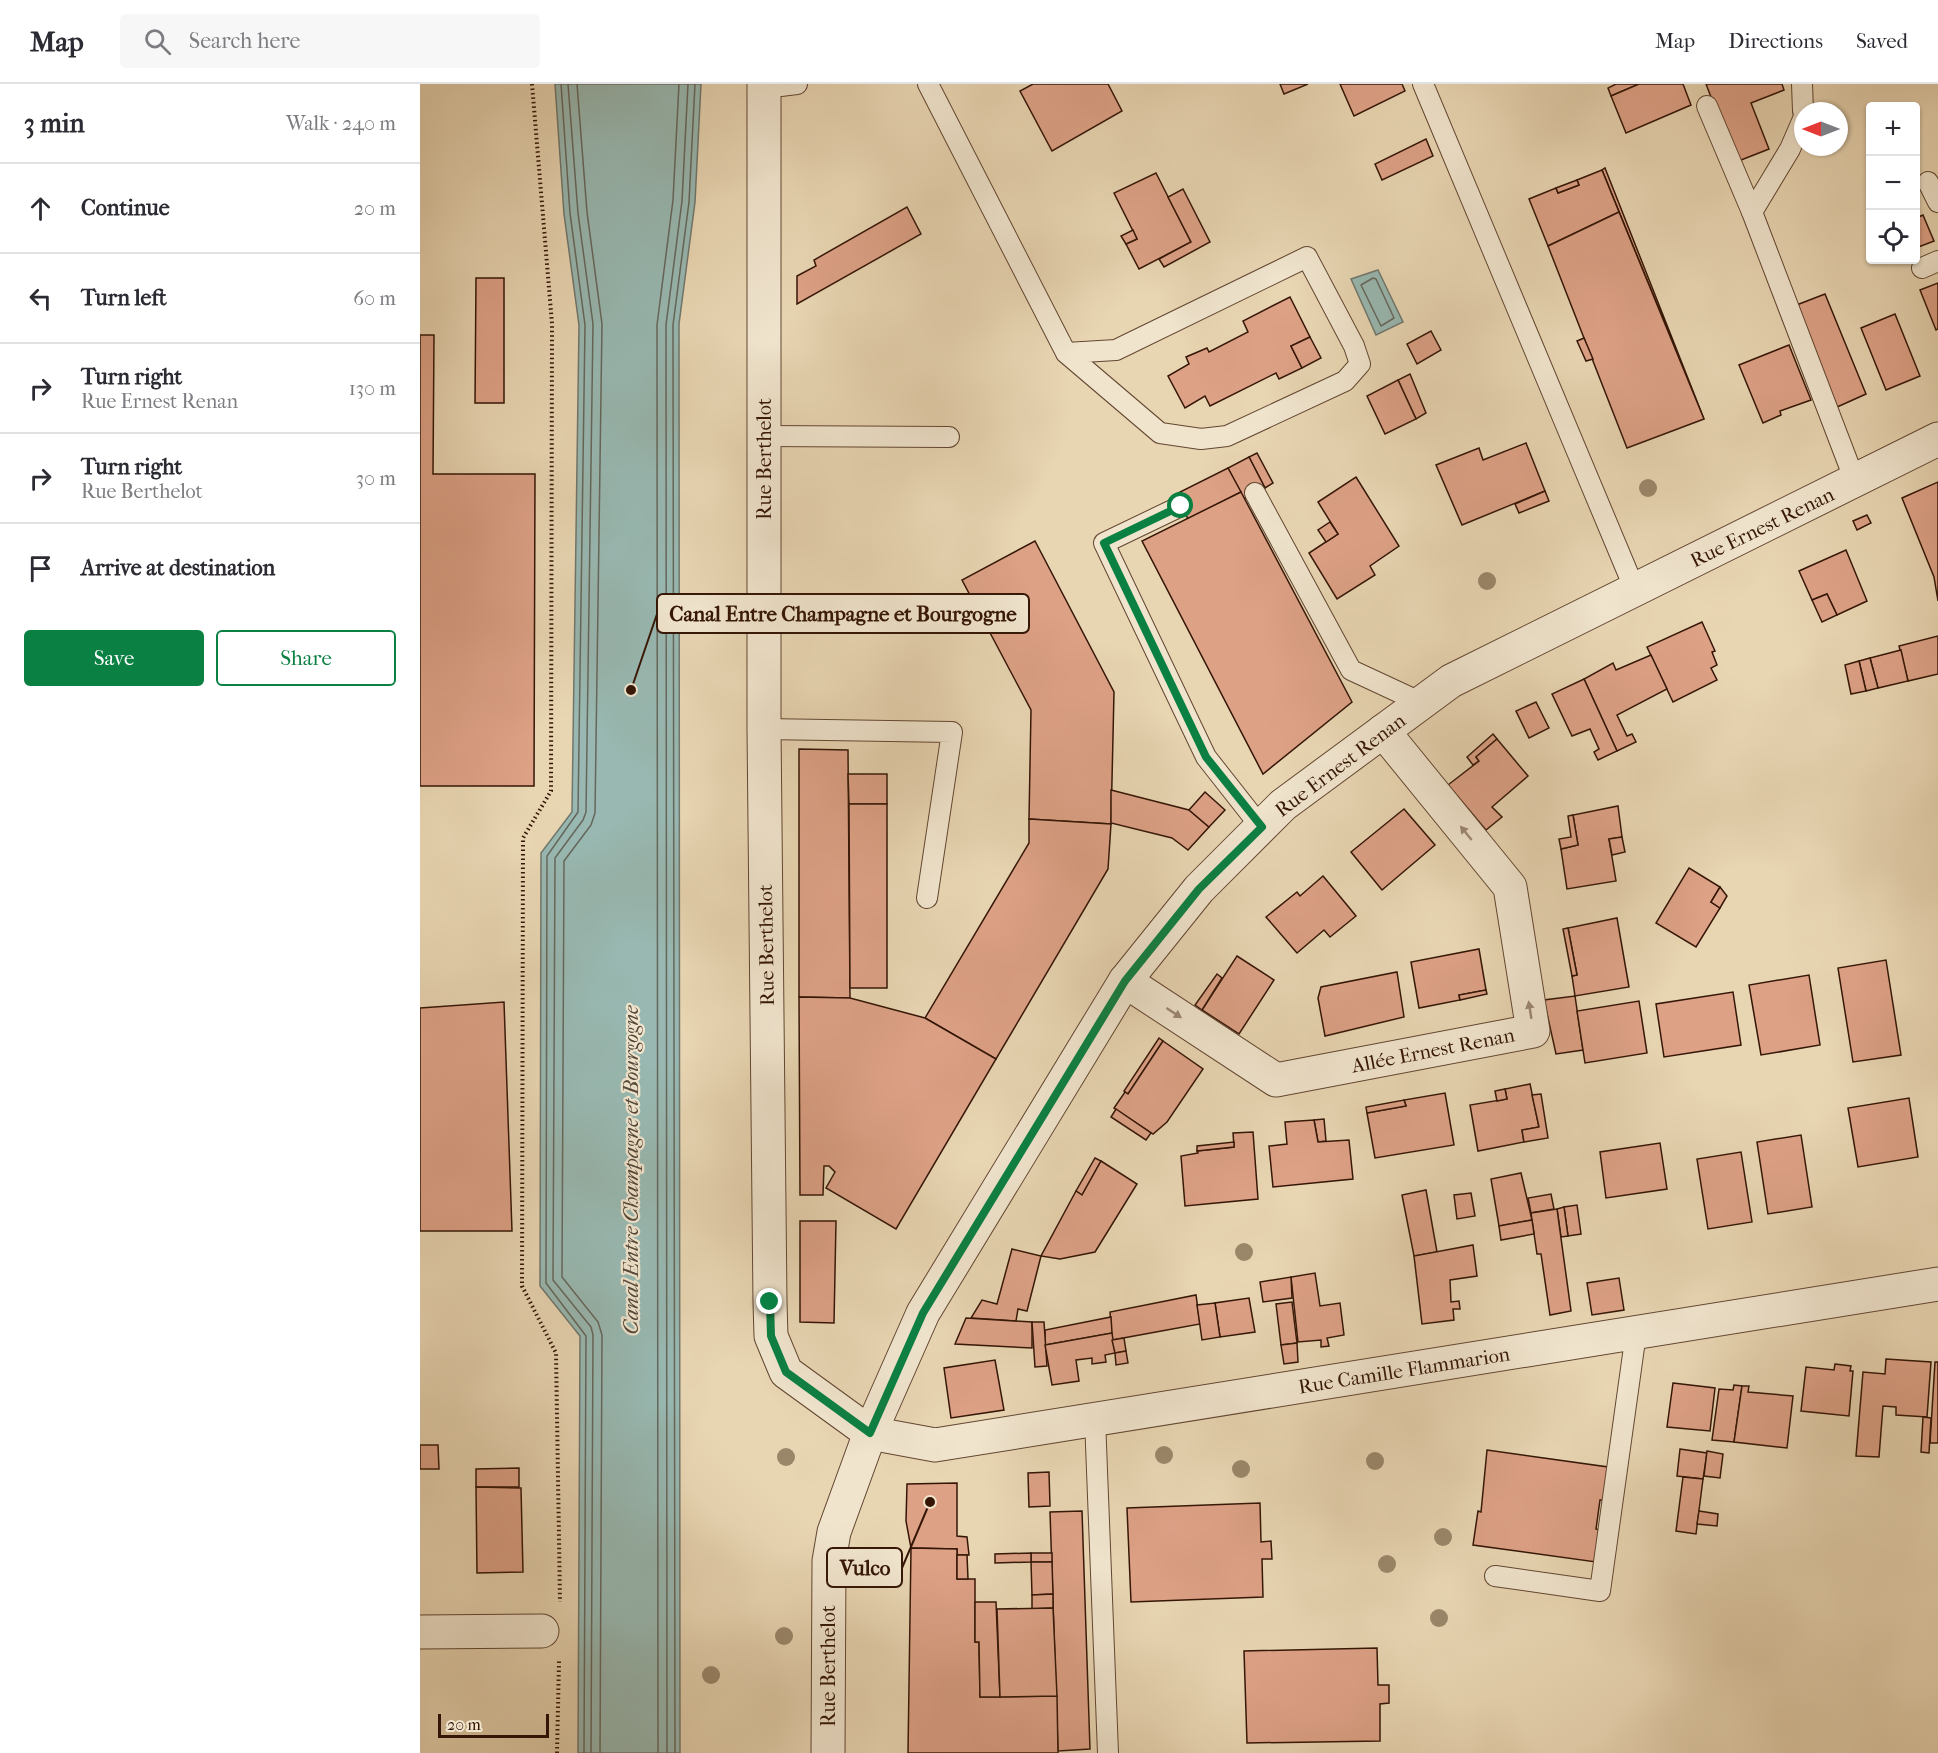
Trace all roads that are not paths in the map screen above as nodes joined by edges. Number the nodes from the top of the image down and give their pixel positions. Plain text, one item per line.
1 (797, 84) edge
2 (928, 84) edge
3 (1423, 84) edge
4 (1802, 84) edge
5 (764, 86) edge
6 (1803, 102) edge
7 (1707, 106) dead end
8 (1794, 140) edge
9 (1928, 182) dead end
10 (1938, 202) edge
11 (1752, 212) junction
12 (1066, 353) junction
13 (763, 436) junction
14 (949, 436) dead end
15 (1938, 440) edge
16 (1855, 482) junction
17 (1255, 493) dead end
18 (1181, 506) dead end
19 (1635, 590) junction
20 (1422, 703) junction
21 (764, 729) junction
22 (1383, 731) junction
23 (1262, 827) junction
24 (927, 898) dead end
25 (1125, 981) junction
26 (1938, 1284) edge
27 (1636, 1333) junction
28 (1095, 1419) junction
29 (870, 1433) junction
30 (1496, 1576) dead end
31 (554, 1631) road end
32 (420, 1632) edge
33 (828, 1753) edge
34 (1108, 1753) edge

1 - 5 lane
2 - 12 lane
3 - 19 lane
4 - 6 lane
5 - 13 street, Rue Berthelot
7 - 11 lane
8 - 11 lane
9 - 10 lane
11 - 16 lane
12 - 12 lane
13 - 14 lane
13 - 21 street, Rue Berthelot
15 - 16 street, Rue Ernest Renan
16 - 19 street, Rue Ernest Renan
17 - 20 lane
18 - 23 lane
19 - 20 street, Rue Ernest Renan
20 - 22 street, Rue Ernest Renan
21 - 24 lane
21 - 29 street, Rue Berthelot
22 - 23 street, Rue Ernest Renan
25 -> 22 street, Allée Ernest Renan
23 - 25 street, Rue Ernest Renan
25 - 29 street, Rue Ernest Renan
26 - 27 street, Rue Camille Flammarion
27 - 28 street, Rue Camille Flammarion
27 - 30 lane
28 - 29 street, Rue Camille Flammarion
28 - 34 lane
29 - 33 street, Rue Berthelot
31 - 32 street

